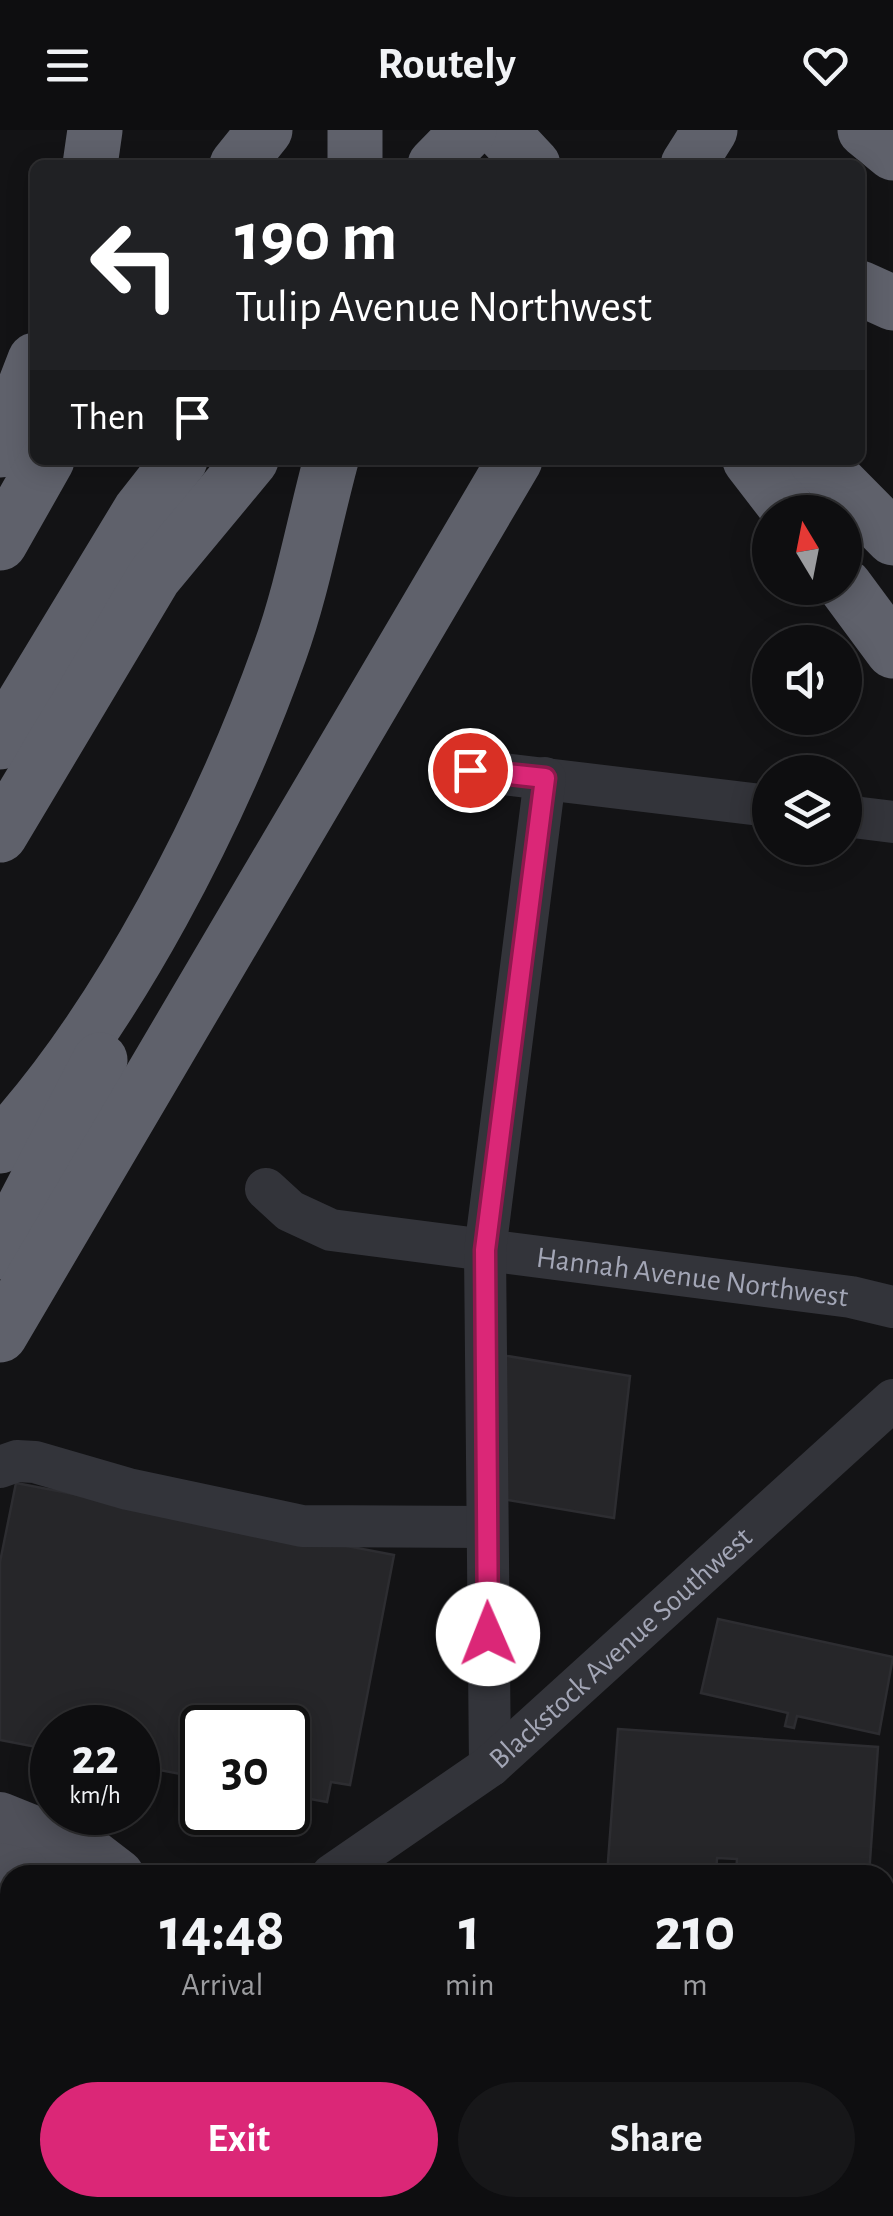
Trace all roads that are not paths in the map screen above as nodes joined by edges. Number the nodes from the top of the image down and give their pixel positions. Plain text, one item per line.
1 (95, 130) edge
2 (264, 130) edge
3 (355, 130) edge
4 (469, 130) edge
5 (488, 130) edge
6 (500, 130) edge
7 (710, 130) edge
8 (864, 130) edge
9 (893, 154) edge
10 (91, 160) edge
11 (241, 160) edge
12 (355, 160) edge
13 (441, 160) edge
14 (512, 160) edge
15 (529, 160) edge
16 (691, 160) edge
17 (865, 290) edge
18 (893, 303) edge
19 (30, 373) edge
20 (0, 450) edge
21 (44, 465) edge
22 (176, 465) edge
23 (247, 465) edge
24 (330, 465) edge
25 (512, 465) edge
26 (754, 465) edge
27 (821, 465) edge
28 (777, 495) edge
29 (893, 538) edge
30 (0, 544) edge
31 (859, 605) edge
32 (893, 651) edge
33 (0, 742) edge
34 (470, 770) dead end
35 (545, 778) junction
36 (752, 804) edge
37 (212, 818) junction
38 (862, 818) edge
39 (893, 822) edge
40 (0, 836) edge
41 (0, 1146) edge
42 (266, 1190) dead end
43 (485, 1250) junction
44 (0, 1252) edge
45 (893, 1291) edge
46 (850, 1297) junction
47 (893, 1307) edge
48 (0, 1335) edge
49 (893, 1400) edge
50 (0, 1467) edge
51 (487, 1527) junction
52 (490, 1766) junction
53 (0, 1818) edge
54 (105, 1865) edge
55 (346, 1865) edge

1 - 10 highway
2 - 11 highway
3 - 12 highway
4 - 13 highway
5 - 14 highway
6 - 15 highway
7 - 16 highway
8 - 9 highway
17 - 18 highway
19 - 20 highway
21 - 30 highway
22 - 33 highway
23 - 40 highway
24 - 37 highway
25 - 48 highway
26 - 28 highway
27 - 29 highway
31 - 32 highway
34 - 35 street
35 - 36 street
35 - 43 street
37 - 41 highway
37 - 44 highway
38 - 39 street
42 - 43 street, Hannah Avenue Northwest
43 - 46 street, Hannah Avenue Northwest
43 - 51 street
45 - 46 street
46 - 47 street, Hannah Avenue Northwest
49 - 52 street, Blackstock Avenue Southwest
50 - 51 street
51 - 52 street
52 - 55 street, Blackstock Avenue Southwest
53 - 54 main road

